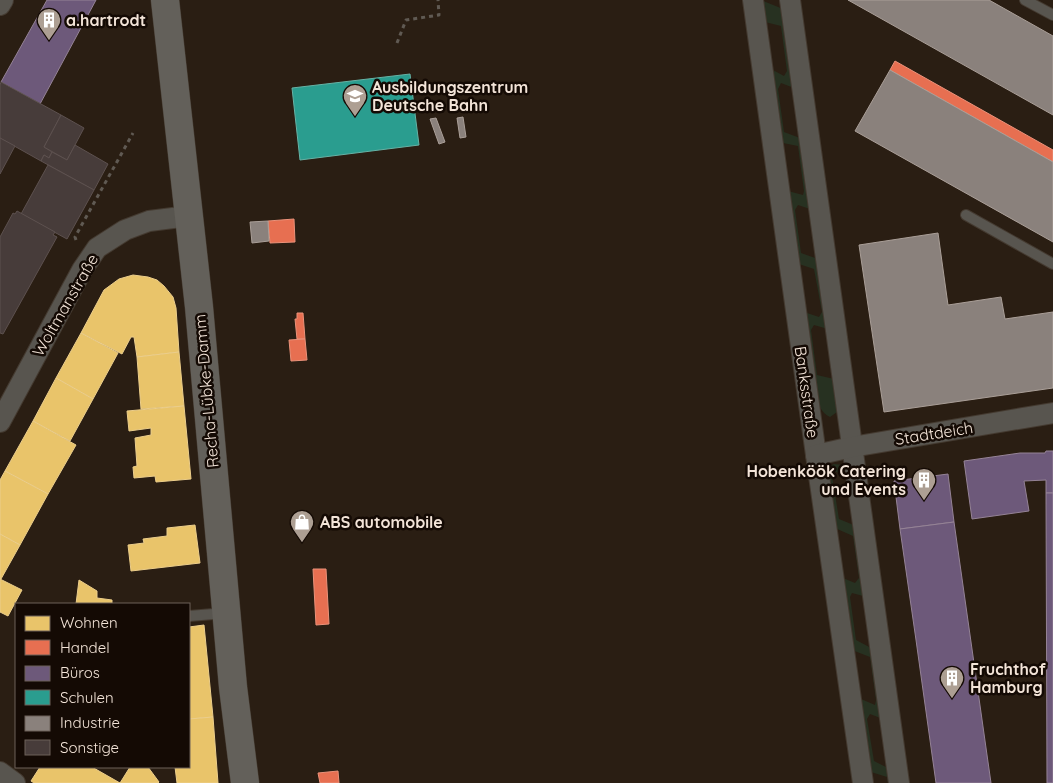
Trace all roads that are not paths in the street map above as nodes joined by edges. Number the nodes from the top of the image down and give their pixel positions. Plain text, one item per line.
1 (3, 0) edge
2 (165, 0) edge
3 (753, 0) edge
4 (790, 0) edge
5 (1025, 0) edge
6 (0, 5) edge
7 (1053, 15) edge
8 (966, 215) dead end
9 (189, 216) junction
10 (1053, 264) edge
11 (1053, 413) edge
12 (0, 422) edge
13 (852, 447) junction
14 (816, 456) junction
15 (227, 613) junction
16 (190, 616) edge
17 (0, 772) edge
18 (15, 783) edge
19 (246, 783) edge
20 (863, 783) edge
21 (900, 783) edge

1 - 6 street
2 - 9 main road, Recha-Lübke-Damm
3 - 14 street, Banksstraße
4 - 13 street
5 - 7 lane
8 - 10 lane
9 - 12 street, Woltmanstraße
9 - 15 main road, Recha-Lübke-Damm
11 - 13 street, Stadtdeich
13 - 14 street, Stadtdeich
13 - 21 street
14 - 20 street, Banksstraße
15 - 16 lane
15 - 19 main road, Recha-Lübke-Damm
17 - 18 street

